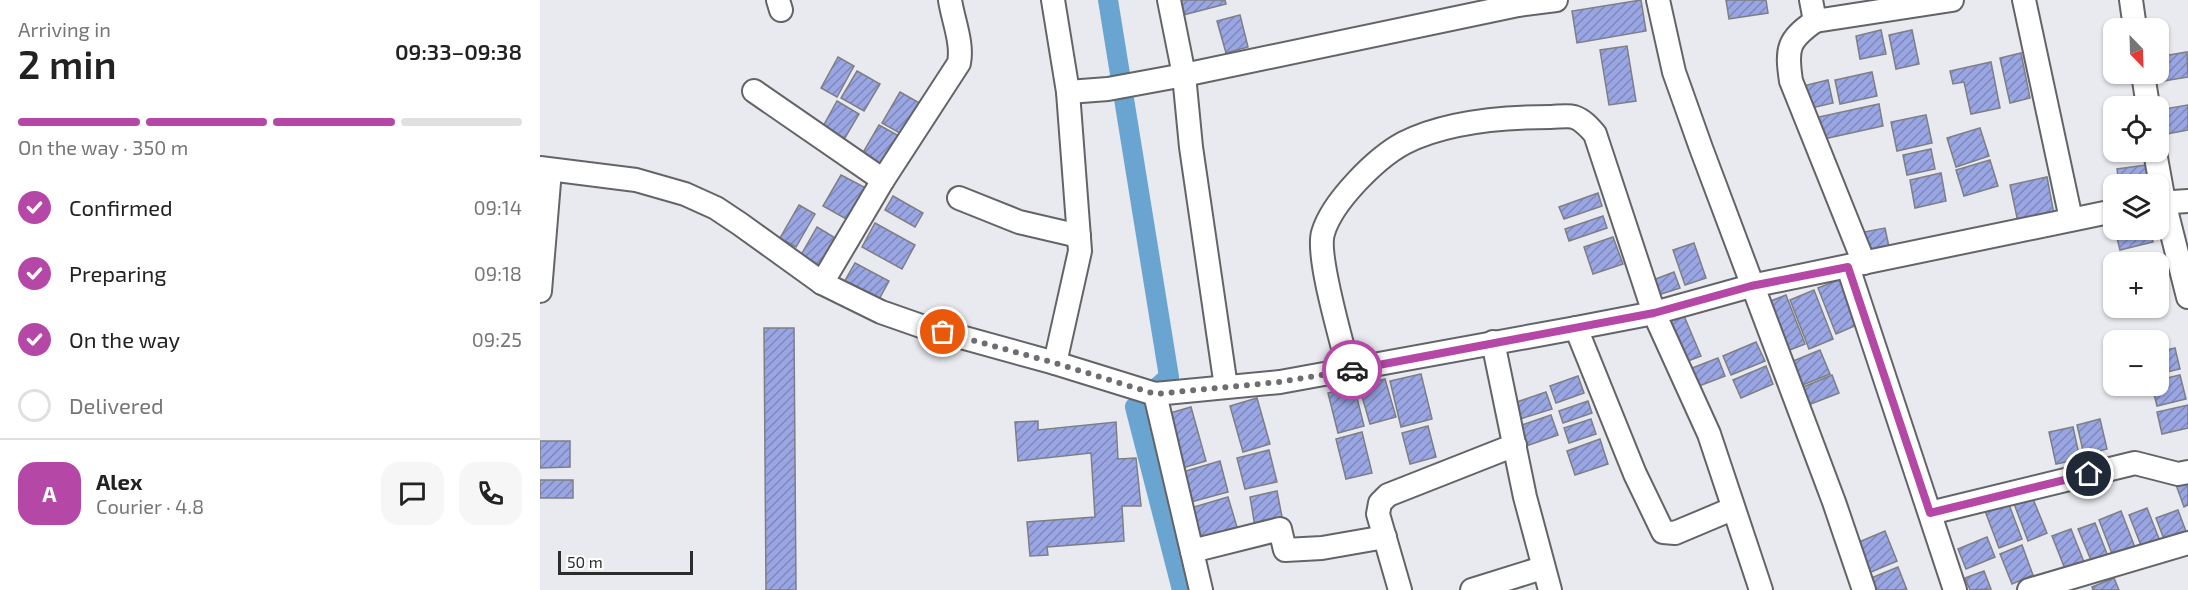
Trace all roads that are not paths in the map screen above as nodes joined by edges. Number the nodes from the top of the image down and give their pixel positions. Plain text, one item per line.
1 (950, 0) edge
2 (1053, 0) edge
3 (1169, 0) edge
4 (1556, 0) edge
5 (1658, 0) edge
6 (1952, 0) edge
7 (2024, 0) edge
8 (2131, 0) edge
9 (1517, 2) edge
10 (1813, 10) edge
11 (2134, 18) edge
12 (1184, 75) junction
13 (754, 91) dead end
14 (1068, 92) junction
15 (545, 169) edge
16 (883, 180) junction
17 (959, 198) dead end
18 (2188, 201) edge
19 (2169, 202) edge
20 (2103, 213) edge
21 (2071, 219) junction
22 (2169, 231) edge
23 (1079, 236) junction
24 (1856, 265) junction
25 (822, 283) junction
26 (1751, 286) junction
27 (540, 291) edge
28 (2188, 297) edge
29 (1654, 313) junction
30 (1576, 328) junction
31 (1493, 342) junction
32 (1055, 363) junction
33 (1349, 370) junction
34 (1226, 387) junction
35 (1150, 393) junction
36 (1515, 445) junction
37 (2188, 472) edge
38 (1732, 509) junction
39 (1930, 513) junction
40 (1385, 537) junction
41 (2188, 543) edge
42 (1192, 551) junction
43 (1542, 568) junction
44 (1201, 590) edge
45 (1400, 590) edge
46 (1472, 590) edge
47 (1550, 590) edge
48 (1761, 590) edge
49 (1864, 590) edge
50 (1955, 590) edge
51 (2029, 590) edge

1 - 16 street
2 - 14 street
3 - 12 street
4 - 9 street
5 - 26 street
6 - 10 street
7 - 21 street
8 - 11 street
9 - 12 street
10 - 24 street
12 - 14 street
12 - 34 street
13 - 16 street
14 - 23 street
15 - 25 street
15 - 27 street
16 - 25 street
17 - 23 street
18 - 19 street
20 - 21 street
21 - 24 street
22 - 28 street
23 - 32 street
24 - 26 street
24 - 39 street
25 - 32 street
26 - 29 street
26 - 49 street
29 - 30 street
29 - 33 street
29 - 38 street
30 - 31 street
30 - 38 street
31 - 33 street
31 - 36 street
32 - 35 street
33 - 34 street
34 - 35 street
35 - 42 street
36 - 40 street
36 - 43 street
37 - 39 street
38 - 48 street
39 - 50 street
40 - 42 street
40 - 45 street
41 - 51 street
42 - 44 street
43 - 46 street
43 - 47 street

